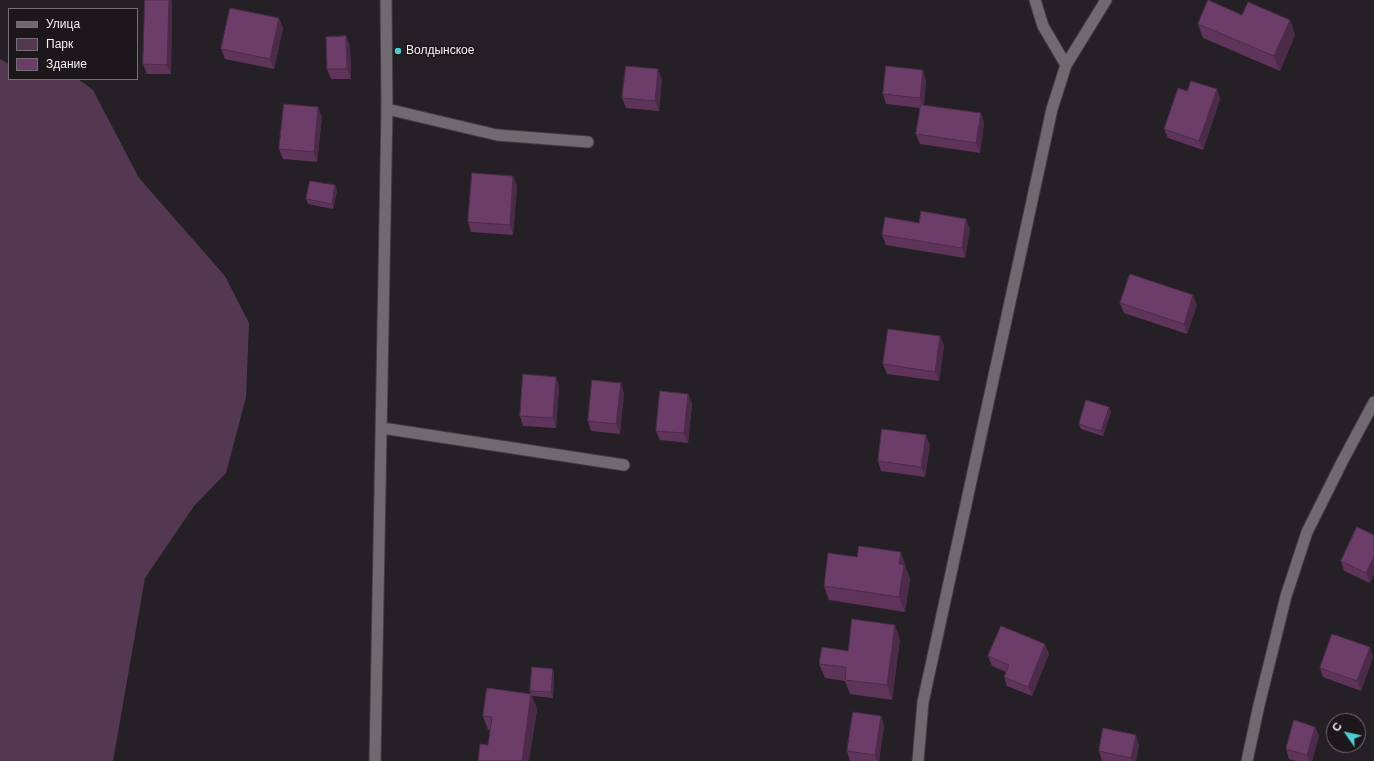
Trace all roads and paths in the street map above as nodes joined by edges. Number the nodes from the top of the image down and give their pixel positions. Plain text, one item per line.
1 (386, 0) edge
2 (1035, 0) edge
3 (1106, 0) edge
4 (1066, 65) junction
5 (387, 109) junction
6 (588, 142) dead end
7 (1374, 402) edge
8 (382, 428) junction
9 (624, 465) dead end
10 (375, 761) edge
11 (918, 761) edge
12 (1247, 761) edge

1 - 5 street
2 - 4 street
3 - 4 street
4 - 11 street
5 - 6 street
5 - 8 street
7 - 12 street
8 - 9 street
8 - 10 street

